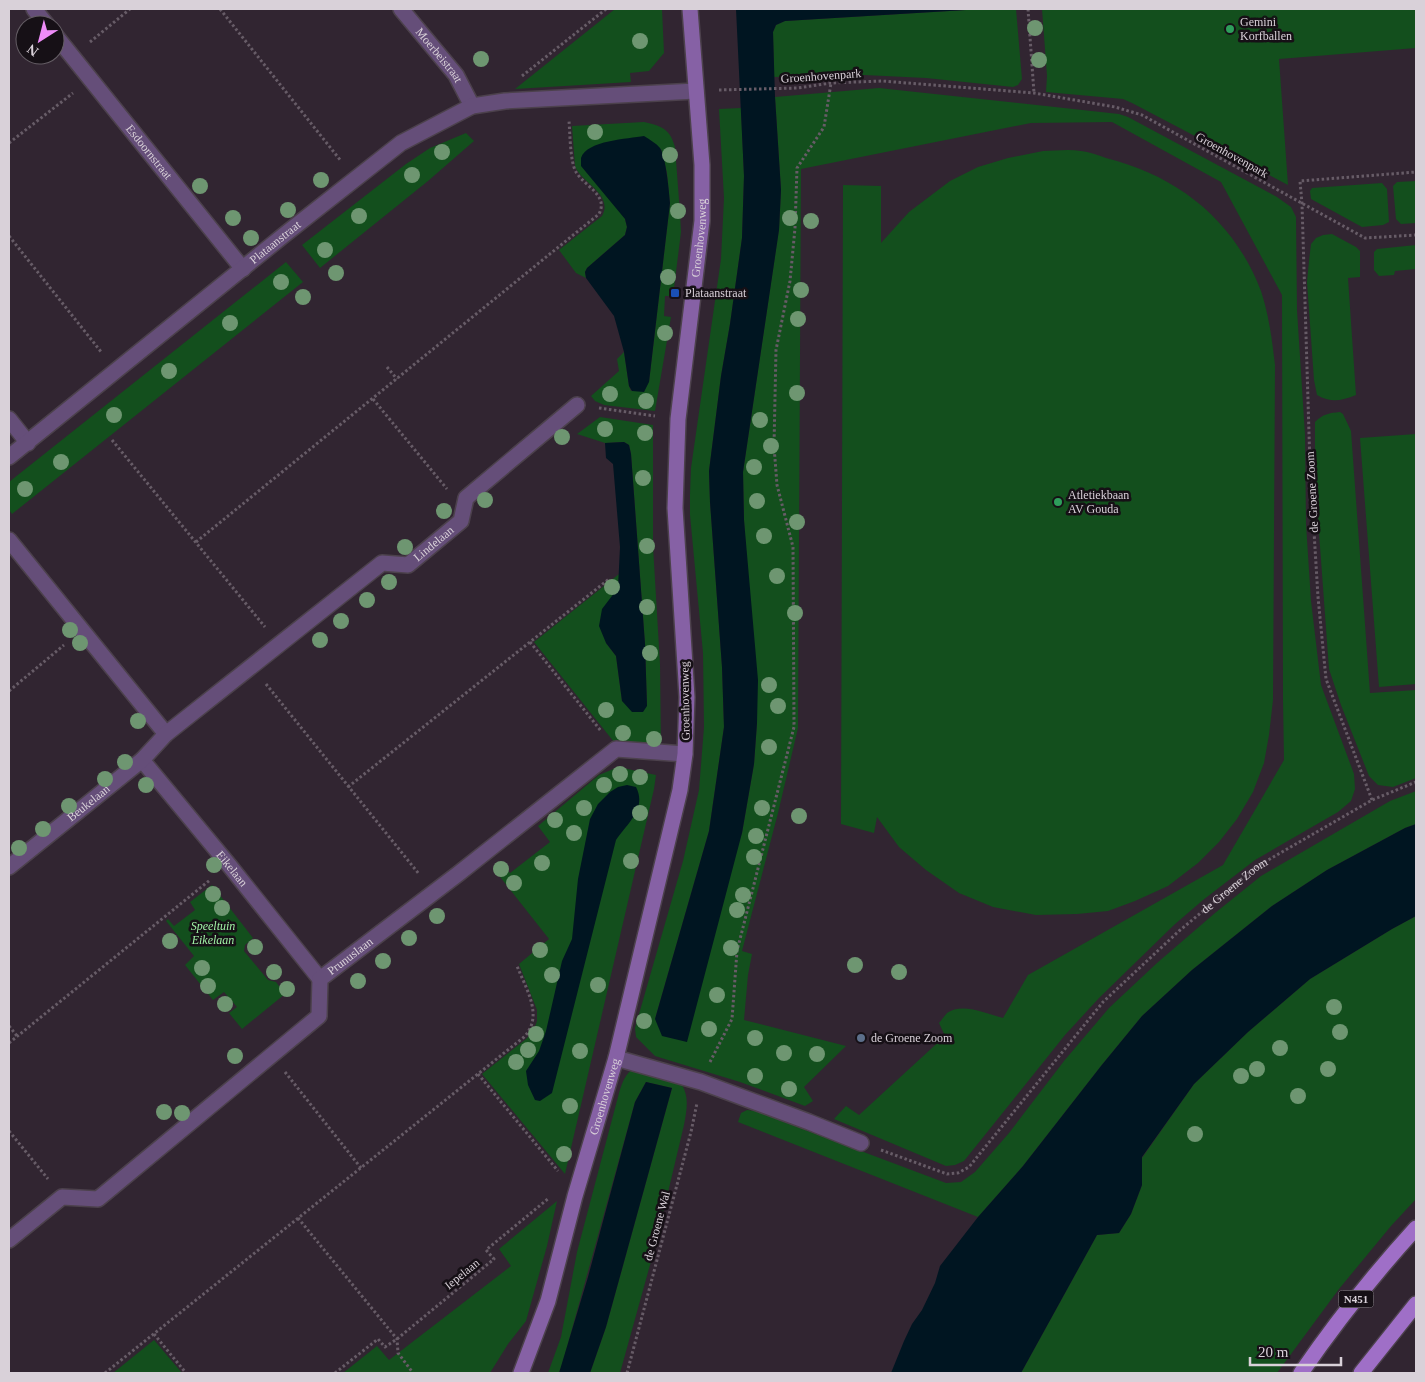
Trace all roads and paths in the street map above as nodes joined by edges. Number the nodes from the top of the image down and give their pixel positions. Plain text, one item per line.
1 (130, 9) edge
2 (220, 9) edge
3 (401, 9) edge
4 (606, 9) edge
5 (690, 9) edge
6 (1028, 9) edge
7 (65, 47) edge
8 (72, 56) junction
9 (91, 79) junction
10 (831, 83) junction
11 (729, 90) dead end
12 (696, 91) junction
13 (1034, 93) junction
14 (568, 98) junction
15 (505, 101) junction
16 (472, 106) junction
17 (9, 144) edge
18 (1416, 172) edge
19 (356, 180) junction
20 (1302, 204) junction
21 (1416, 235) edge
22 (9, 236) edge
23 (243, 269) junction
24 (387, 367) dead end
25 (116, 371) junction
26 (397, 379) junction
27 (373, 399) junction
28 (577, 405) joint
29 (9, 419) edge
30 (678, 419) junction
31 (112, 440) dead end
32 (28, 442) junction
33 (9, 457) edge
34 (466, 498) junction
35 (9, 540) edge
36 (196, 542) junction
37 (609, 579) dead end
38 (82, 630) junction
39 (530, 642) junction
40 (279, 645) junction
41 (252, 666) junction
42 (9, 691) edge
43 (166, 734) junction
44 (616, 749) junction
45 (685, 754) junction
46 (142, 760) junction
47 (1416, 782) edge
48 (348, 787) junction
49 (1372, 800) junction
50 (229, 865) junction
51 (9, 868) edge
52 (434, 892) junction
53 (516, 966) dead end
54 (320, 979) junction
55 (9, 1026) edge
56 (17, 1036) junction
57 (9, 1043) edge
58 (271, 1055) junction
59 (616, 1058) junction
60 (478, 1074) junction
61 (701, 1082) junction
62 (9, 1131) edge
63 (860, 1143) joint
64 (361, 1168) junction
65 (583, 1171) junction
66 (553, 1195) dead end
67 (62, 1197) junction
68 (298, 1218) junction
69 (1416, 1228) edge
70 (9, 1240) edge
71 (1416, 1304) edge
72 (154, 1334) junction
73 (397, 1339) junction
74 (105, 1373) edge
75 (186, 1373) edge
76 (335, 1373) edge
77 (413, 1373) edge
78 (521, 1373) edge
79 (627, 1373) edge
80 (1301, 1373) edge
81 (1361, 1373) edge

1 - 8 path
2 - 19 path
3 - 16 street, Moerbeistraat
4 - 15 path
5 - 12 street, Groenhovenweg
6 - 13 path
7 - 8 street, Esdoornstraat
8 - 9 street, Esdoornstraat
9 - 17 path
9 - 23 street, Esdoornstraat
10 - 11 path, Groenhovenpark
10 - 13 path, Groenhovenpark
10 - 61 path, de Groene Wal
12 - 14 street, Plataanstraat
12 - 30 street, Groenhovenweg
13 - 20 path, Groenhovenpark
14 - 15 street, Plataanstraat
14 - 26 path
15 - 16 street, Plataanstraat
16 - 19 street, Plataanstraat
18 - 20 path, de Groene Zoom
19 - 23 street, Plataanstraat
20 - 21 path, Groenhovenpark
20 - 49 path, de Groene Zoom
22 - 25 path
23 - 25 street, Plataanstraat
24 - 26 path
25 - 32 street, Plataanstraat
26 - 27 path
27 - 34 path
27 - 36 path
28 - 30 path
28 - 34 street
29 - 32 street
30 - 45 street, Groenhovenweg
31 - 36 path
32 - 33 street, Plataanstraat
34 - 40 street, Lindelaan
35 - 38 street
36 - 40 path
37 - 39 path
38 - 42 path
38 - 43 street
39 - 44 path
39 - 48 path
40 - 41 street, Lindelaan
41 - 43 street, Lindelaan
41 - 48 path
43 - 46 street, Beukelaan
44 - 45 street
44 - 52 street, Prunuslaan
45 - 59 street, Groenhovenweg
46 - 50 street, Eikelaan
46 - 51 street, Beukelaan
47 - 49 path, de Groene Zoom
48 - 52 path
49 - 63 path, de Groene Zoom
50 - 54 street, Eikelaan
50 - 56 path
52 - 54 street, Prunuslaan
53 - 60 path
54 - 58 street, Prunuslaan
55 - 56 path
56 - 57 path
58 - 64 path
58 - 67 street, Prunuslaan
59 - 61 street
59 - 65 street, Groenhovenweg
60 - 64 path
60 - 65 path
61 - 63 street
61 - 79 path, de Groene Wal
62 - 67 path
64 - 68 path
65 - 78 street, Groenhovenweg
66 - 73 path, Iepelaan
67 - 70 street
68 - 72 path
68 - 73 path
69 - 80 main road, N451
71 - 81 main road
72 - 74 path
72 - 75 path
73 - 76 path
73 - 77 path

